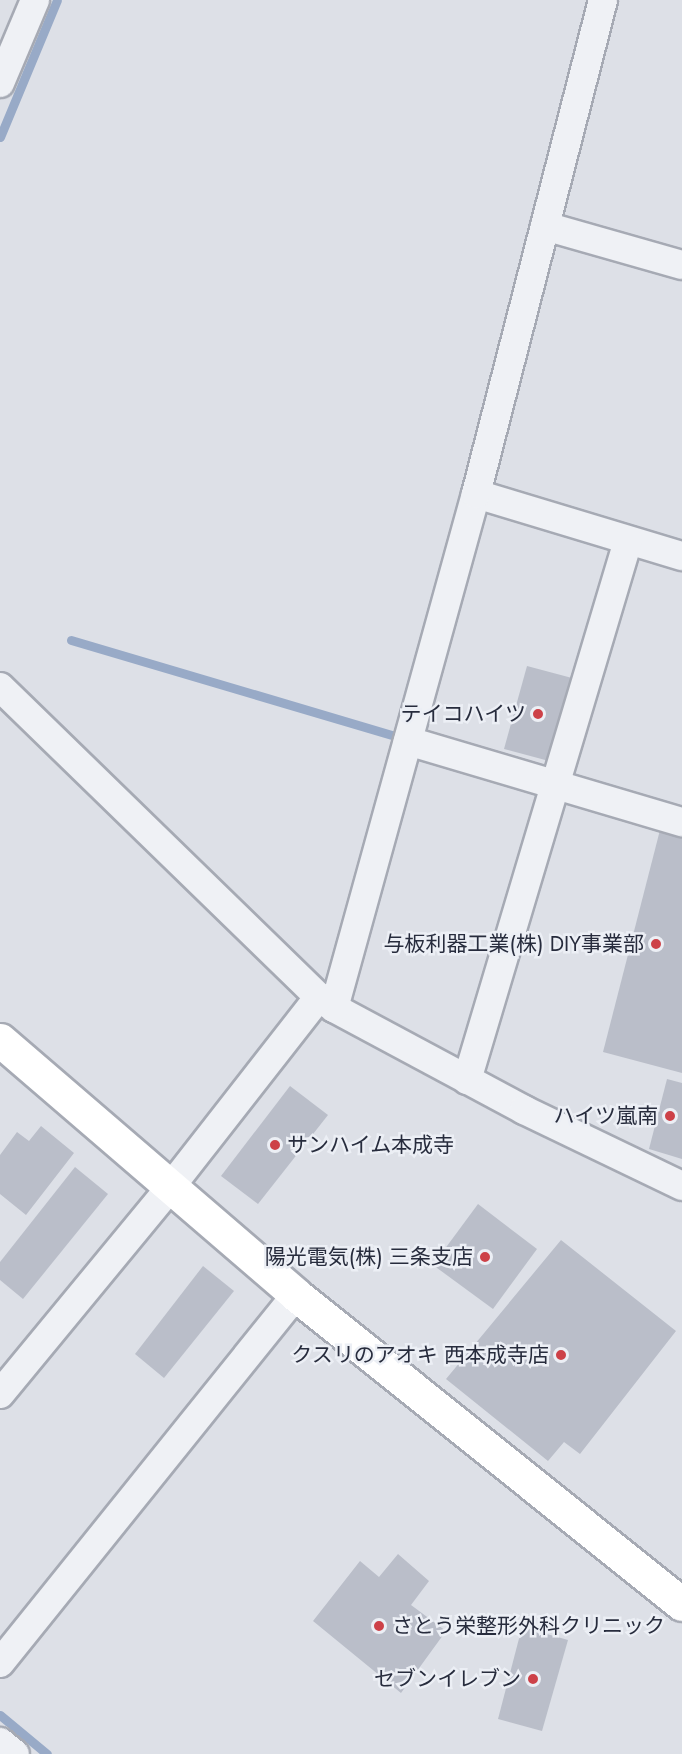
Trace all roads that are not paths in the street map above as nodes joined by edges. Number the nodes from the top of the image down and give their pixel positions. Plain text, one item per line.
1 (35, 0) edge
2 (603, 0) edge
3 (0, 83) edge
4 (545, 226) junction
5 (682, 265) edge
6 (476, 494) junction
7 (628, 541) junction
8 (682, 556) edge
9 (0, 687) edge
10 (408, 741) junction
11 (555, 783) junction
12 (682, 822) edge
13 (326, 1003) junction
14 (0, 1040) edge
15 (467, 1080) junction
16 (172, 1185) junction
17 (682, 1186) edge
18 (296, 1295) junction
19 (0, 1394) edge
20 (682, 1604) edge
21 (0, 1663) edge
22 (0, 1742) edge
23 (15, 1754) edge

1 - 3 street
2 - 4 street
4 - 5 street
4 - 6 street
6 - 7 street
6 - 10 street
7 - 8 street
7 - 11 street
9 - 13 street
10 - 11 street
10 - 13 street
11 - 12 street
11 - 15 street
13 - 15 street
13 - 16 street
14 - 16 street
15 - 17 street
16 - 18 street
16 - 19 street
18 - 20 street
18 - 21 street
22 - 23 street

